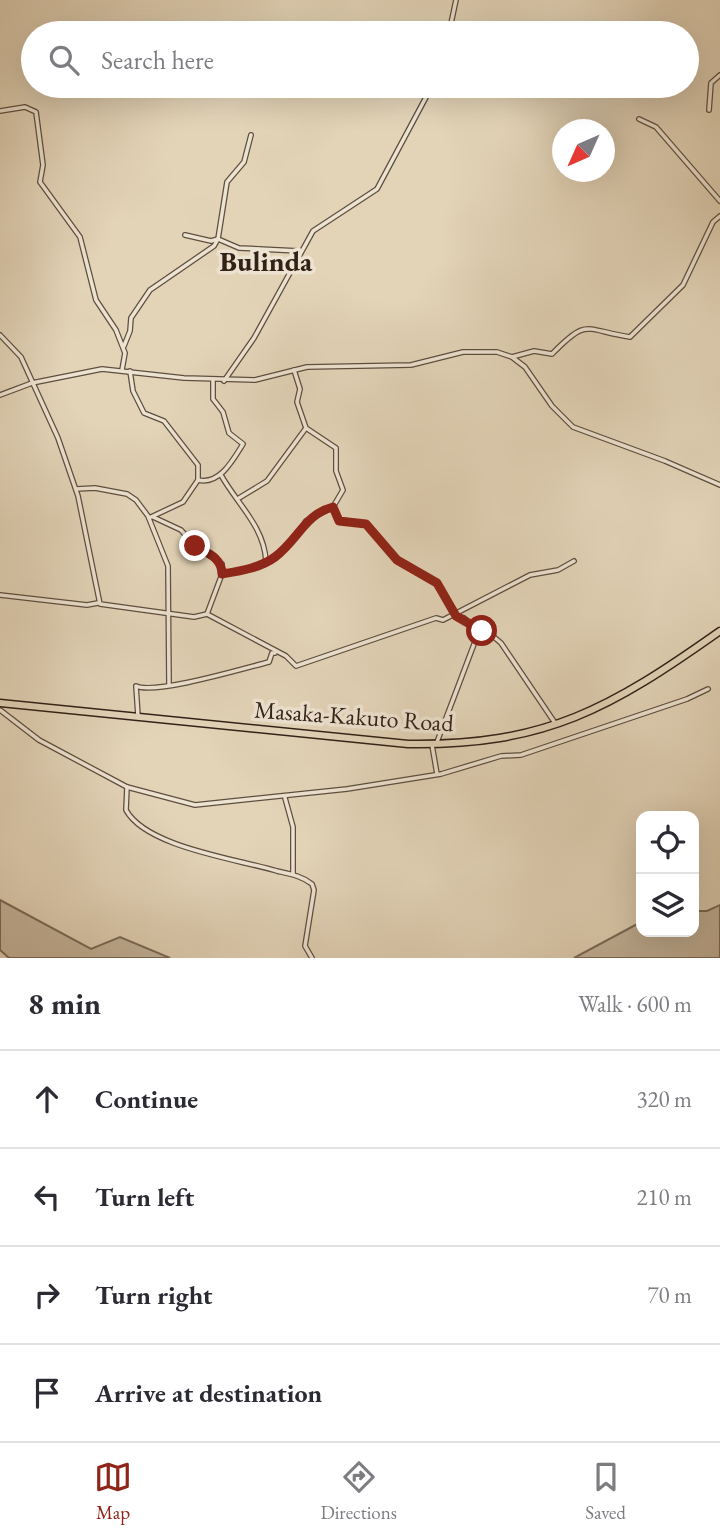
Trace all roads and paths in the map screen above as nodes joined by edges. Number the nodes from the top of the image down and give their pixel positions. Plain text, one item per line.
1 (456, 0) edge
2 (452, 21) edge
3 (720, 75) edge
4 (426, 98) edge
5 (709, 110) dead end
6 (0, 111) edge
7 (639, 119) dead end
8 (251, 135) dead end
9 (720, 201) edge
10 (720, 216) edge
11 (185, 235) dead end
12 (218, 239) junction
13 (299, 251) junction
14 (0, 335) edge
15 (123, 348) junction
16 (512, 357) junction
17 (122, 370) junction
18 (294, 370) junction
19 (130, 371) junction
20 (213, 380) junction
21 (224, 381) junction
22 (32, 383) junction
23 (0, 395) edge
24 (306, 428) junction
25 (221, 475) junction
26 (198, 480) junction
27 (720, 485) edge
28 (76, 489) junction
29 (239, 498) junction
30 (333, 507) junction
31 (151, 518) junction
32 (266, 561) junction
33 (575, 561) dead end
34 (222, 574) junction
35 (0, 596) edge
36 (98, 603) junction
37 (167, 612) junction
38 (207, 614) junction
39 (454, 614) junction
40 (479, 631) junction
41 (720, 631) edge
42 (278, 653) junction
43 (169, 684) junction
44 (708, 689) dead end
45 (0, 703) edge
46 (0, 710) edge
47 (138, 717) junction
48 (556, 725) junction
49 (434, 744) junction
50 (437, 774) junction
51 (127, 787) junction
52 (285, 798) junction
53 (293, 874) junction
54 (312, 958) edge

1 - 2 street
3 - 5 street
4 - 13 street
6 - 15 street
7 - 9 street
8 - 12 street
10 - 16 street
11 - 12 street
12 - 13 street
12 - 15 street
13 - 21 street
14 - 22 street
15 - 17 street
16 - 18 street
16 - 27 street
17 - 19 street
17 - 22 street
18 - 21 street
18 - 24 street
19 - 20 street
19 - 26 street
20 - 21 street
20 - 25 street
22 - 23 street
22 - 28 street
24 - 29 street
24 - 30 street
25 - 26 street
25 - 29 street
26 - 31 street
28 - 31 street
28 - 36 street
29 - 32 street
30 - 32 street
30 - 39 street
31 - 34 street
31 - 37 street
32 - 34 street
33 - 39 street
34 - 38 street
35 - 36 street
36 - 37 street
37 - 38 street
37 - 43 street
38 - 42 street
39 - 40 street
39 - 42 street
40 - 48 street
40 - 49 street
41 - 48 highway, Masaka-Kakuto Road
42 - 43 street
43 - 47 street
44 - 50 street
45 - 47 highway, Masaka-Kakuto Road
46 - 51 street
47 - 49 highway, Masaka-Kakuto Road
48 - 49 highway, Masaka-Kakuto Road
49 - 50 street
50 - 52 street
51 - 52 street
51 - 53 street
52 - 53 street
53 - 54 street

